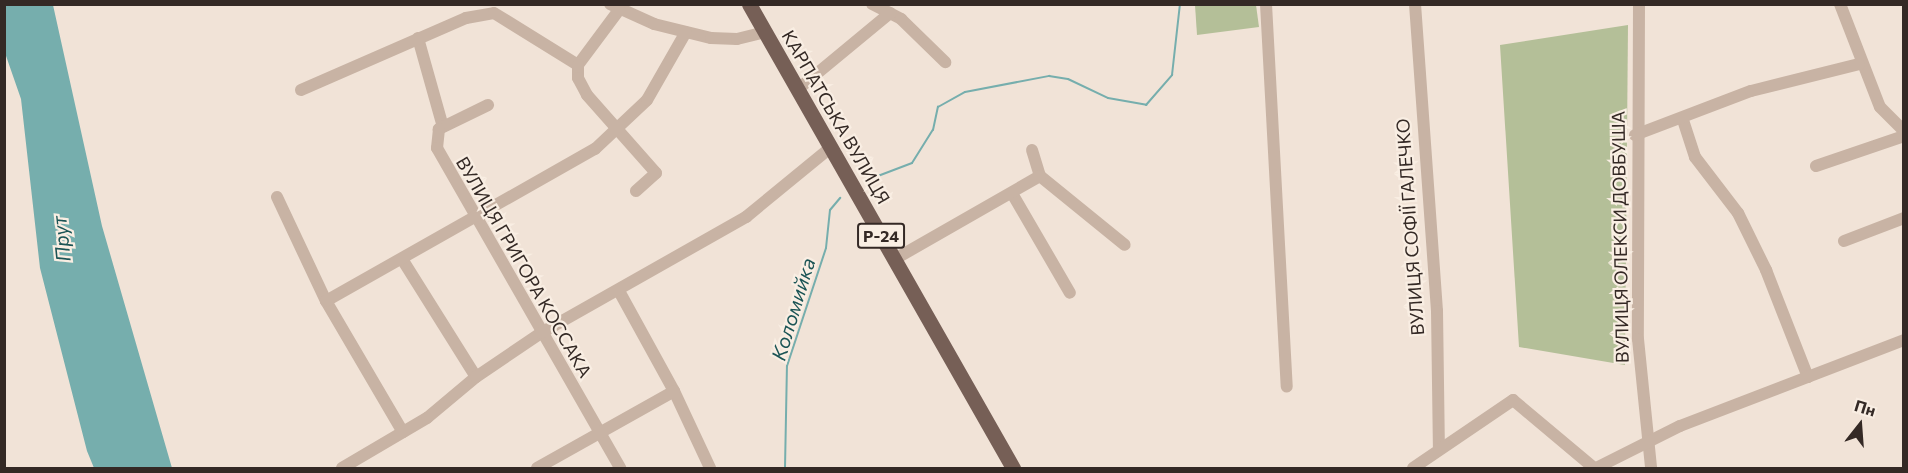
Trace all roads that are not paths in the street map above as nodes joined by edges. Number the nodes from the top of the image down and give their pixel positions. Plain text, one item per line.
1 (749, 4) edge
2 (872, 4) edge
3 (1266, 4) edge
4 (1415, 4) edge
5 (1639, 4) edge
6 (1840, 4) edge
7 (615, 7) edge
8 (891, 13) junction
9 (765, 32) junction
10 (686, 33) junction
11 (418, 38) junction
12 (945, 62) dead end
13 (1859, 64) junction
14 (578, 65) junction
15 (301, 90) dead end
16 (797, 90) junction
17 (488, 105) dead end
18 (1683, 120) junction
19 (443, 127) junction
20 (1904, 131) edge
21 (615, 132) junction
22 (1635, 135) junction
23 (1904, 136) edge
24 (830, 148) junction
25 (1032, 150) dead end
26 (1816, 166) dead end
27 (1040, 176) junction
28 (636, 191) dead end
29 (1013, 195) junction
30 (277, 197) dead end
31 (475, 218) junction
32 (1904, 218) edge
33 (1844, 241) dead end
34 (1125, 245) dead end
35 (402, 259) junction
36 (895, 260) junction
37 (619, 291) junction
38 (1070, 293) dead end
39 (326, 301) junction
40 (541, 333) junction
41 (1904, 340) edge
42 (476, 377) junction
43 (1808, 377) junction
44 (1287, 386) dead end
45 (675, 391) junction
46 (404, 432) junction
47 (599, 432) junction
48 (1646, 441) junction
49 (1438, 447) junction
50 (342, 468) edge
51 (537, 468) edge
52 (620, 468) edge
53 (710, 468) edge
54 (1013, 468) edge
55 (1413, 468) edge
56 (1595, 468) edge
57 (1651, 468) edge

1 - 9 main road, КАРПАТСЬКА ВУЛИЦЯ / Р-24
2 - 8 street
3 - 44 street
4 - 49 street, ВУЛИЦЯ СОФІЇ ГАЛЕЧКО
5 - 22 street, ВУЛИЦЯ ОЛЕКСИ ДОВБУША
6 - 13 street
7 - 10 street
7 - 14 street
8 - 12 street
8 - 16 street
9 - 10 street
9 - 16 main road, КАРПАТСЬКА ВУЛИЦЯ / Р-24
10 - 21 street
11 - 14 street
11 - 15 street
11 - 19 street
13 - 18 street
13 - 20 street
14 - 21 street
16 - 24 main road, КАРПАТСЬКА ВУЛИЦЯ / Р-24
17 - 19 street
18 - 22 street
18 - 43 street
19 - 31 street, ВУЛИЦЯ ГРИГОРА КОССАКА
21 - 28 street
21 - 31 street
22 - 48 street, ВУЛИЦЯ ОЛЕКСИ ДОВБУША
23 - 26 street
24 - 36 main road, КАРПАТСЬКА ВУЛИЦЯ / Р-24
24 - 37 street
25 - 27 street
27 - 29 street
27 - 34 street
29 - 36 street
29 - 38 street
30 - 39 street
31 - 35 street
31 - 40 street, ВУЛИЦЯ ГРИГОРА КОССАКА
32 - 33 street
35 - 39 street
35 - 42 street
36 - 54 main road, КАРПАТСЬКА ВУЛИЦЯ / Р-24
37 - 40 street
37 - 45 street
39 - 46 street
40 - 42 street
40 - 47 street, ВУЛИЦЯ ГРИГОРА КОССАКА
41 - 43 street
42 - 46 street
43 - 48 street
45 - 47 street
45 - 53 street
46 - 50 street
47 - 51 street
47 - 52 street, ВУЛИЦЯ ГРИГОРА КОССАКА
48 - 56 street
48 - 57 street, ВУЛИЦЯ ОЛЕКСИ ДОВБУША
49 - 55 street
49 - 56 street

